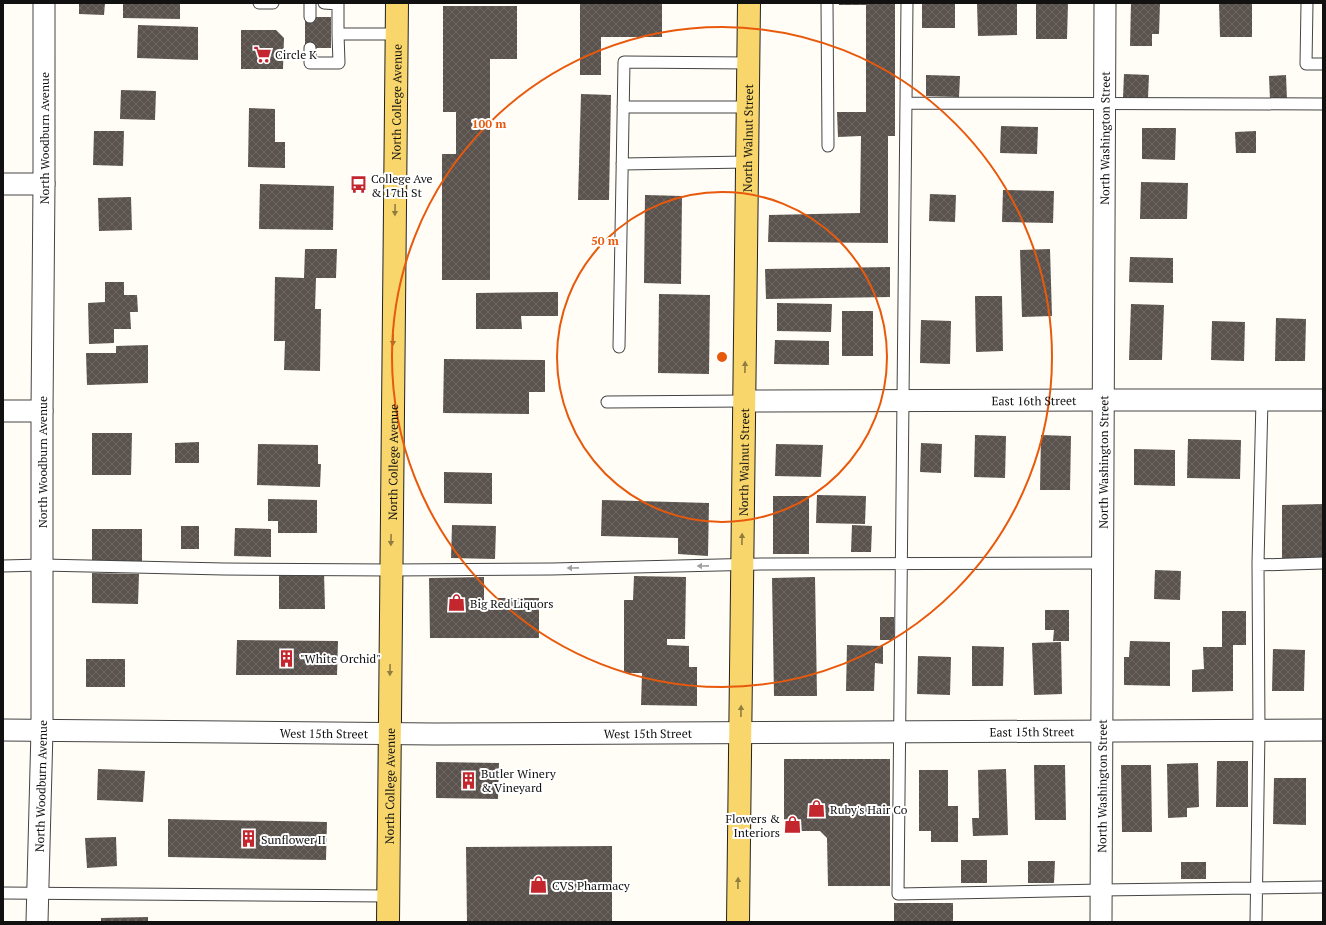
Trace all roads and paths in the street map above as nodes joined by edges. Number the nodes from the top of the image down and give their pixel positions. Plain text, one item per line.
1 (44, 3) edge
2 (259, 3) edge
3 (273, 3) edge
4 (310, 3) edge
5 (324, 3) edge
6 (397, 3) edge
7 (750, 3) edge
8 (827, 3) edge
9 (907, 3) edge
10 (1105, 3) edge
11 (1307, 3) edge
12 (310, 17) dead end
13 (338, 34) junction
14 (396, 34) junction
15 (310, 48) dead end
16 (749, 63) junction
17 (1323, 64) edge
18 (906, 103) junction
19 (1104, 103) junction
20 (1323, 104) edge
21 (623, 107) junction
22 (748, 107) junction
23 (828, 146) dead end
24 (748, 162) junction
25 (622, 164) junction
26 (3, 184) edge
27 (44, 184) junction
28 (619, 347) dead end
29 (1102, 400) junction
30 (1262, 400) junction
31 (1323, 400) edge
32 (744, 401) junction
33 (903, 401) junction
34 (607, 402) dead end
35 (3, 411) edge
36 (42, 411) junction
37 (902, 563) junction
38 (1102, 563) junction
39 (1323, 563) edge
40 (742, 565) junction
41 (3, 566) edge
42 (42, 566) junction
43 (1258, 566) junction
44 (391, 570) junction
45 (3, 730) edge
46 (42, 730) junction
47 (1323, 730) edge
48 (1259, 731) junction
49 (1101, 732) junction
50 (901, 733) junction
51 (389, 734) junction
52 (741, 734) junction
53 (1323, 887) edge
54 (1256, 889) junction
55 (1101, 890) junction
56 (3, 893) edge
57 (37, 893) junction
58 (388, 896) junction
59 (37, 922) edge
60 (388, 922) edge
61 (738, 922) edge
62 (1101, 922) edge
63 (1256, 922) edge

1 - 27 street, North Woodburn Avenue
2 - 3 lane
4 - 12 lane
5 - 13 lane
6 - 14 main road, North College Avenue
7 - 16 main road, North Walnut Street
8 - 23 lane
9 - 18 lane
10 - 19 street, North Washington Street
11 - 17 lane
13 - 14 lane
13 - 15 lane
14 -> 44 main road, North College Avenue
16 - 21 lane
16 - 22 main road, North Walnut Street
18 - 19 lane
18 - 33 lane
19 - 20 lane
19 - 29 street, North Washington Street
21 - 22 lane
21 - 25 lane
22 - 24 main road, North Walnut Street
24 - 25 lane
32 -> 24 main road, North Walnut Street
25 - 28 lane
26 - 27 street
27 - 36 street, North Woodburn Avenue
29 - 30 street, East 16th Street
29 - 33 street, East 16th Street
29 - 38 street, North Washington Street
30 - 31 street, East 16th Street
30 - 43 lane
32 - 33 street, East 16th Street
32 - 34 lane
40 -> 32 main road, North Walnut Street
33 - 37 lane
35 - 36 street
36 - 42 street, North Woodburn Avenue
37 - 38 lane
37 - 40 lane
37 - 50 lane
38 - 49 street, North Washington Street
39 - 43 lane
40 -> 44 lane
52 -> 40 main road, North Walnut Street
41 - 42 lane
42 - 44 lane
42 - 46 street, North Woodburn Avenue
43 - 48 lane
44 -> 51 main road, North College Avenue
45 - 46 street, West 15th Street
46 - 51 street, West 15th Street
46 - 57 street, North Woodburn Avenue
47 - 48 street, East 15th Street
48 - 49 street, East 15th Street
48 - 54 lane
49 - 50 street, East 15th Street
49 - 55 street, North Washington Street
50 - 52 street, East 15th Street
50 - 55 lane
51 - 52 street, West 15th Street
51 - 58 main road, North College Avenue
61 -> 52 main road, North Walnut Street
53 - 54 lane
54 - 55 lane
54 - 63 lane
55 - 62 street, North Washington Street
56 - 57 lane
57 - 58 lane
57 - 59 street, North Woodburn Avenue
58 - 60 main road, North College Avenue

